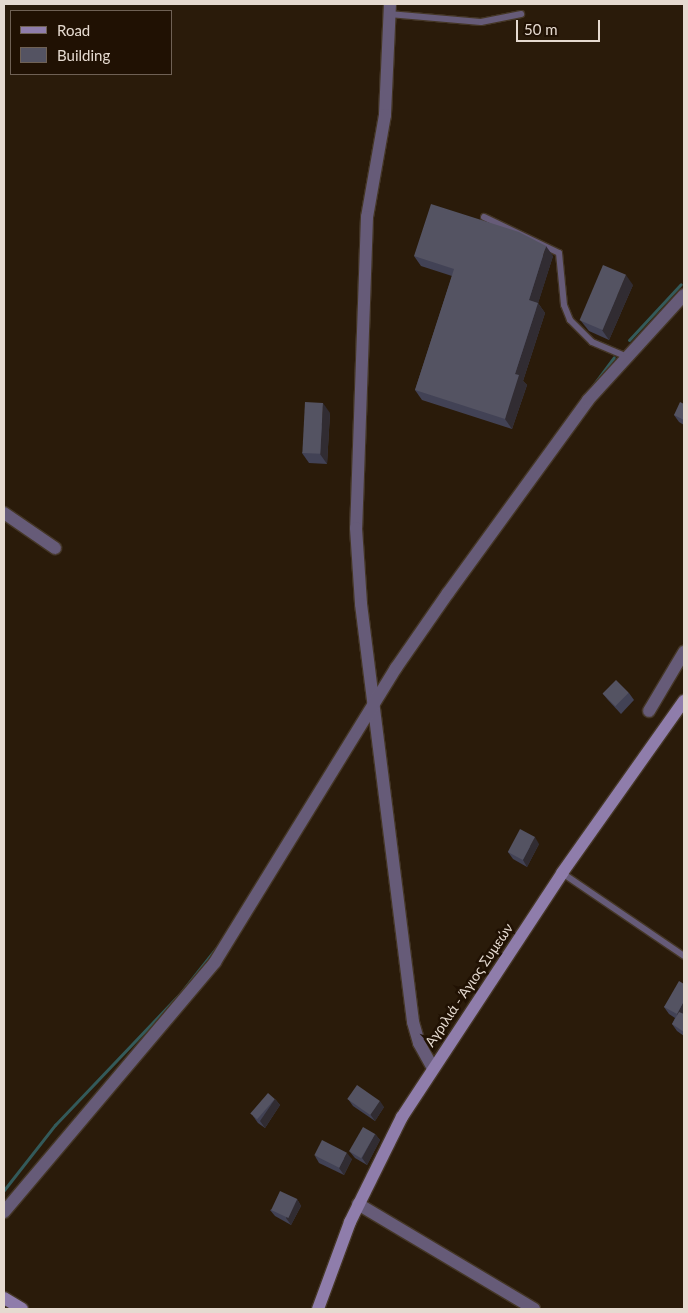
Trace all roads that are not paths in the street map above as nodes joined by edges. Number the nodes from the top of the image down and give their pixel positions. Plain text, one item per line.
1 (390, 9) edge
2 (521, 14) dead end
3 (484, 217) dead end
4 (684, 296) edge
5 (625, 356) junction
6 (4, 512) edge
7 (55, 548) dead end
8 (684, 652) edge
9 (684, 701) edge
10 (373, 704) junction
11 (649, 711) dead end
12 (562, 873) junction
13 (684, 956) edge
14 (432, 1066) junction
15 (358, 1204) junction
16 (4, 1212) edge
17 (4, 1298) edge
18 (22, 1309) edge
19 (318, 1309) edge
20 (534, 1309) edge

1 - 2 lane
1 - 10 street
3 - 5 lane
4 - 5 street
5 - 10 street
6 - 7 street
8 - 11 street
9 - 12 main road, Αγριλιά - Άγιος Συμεών
10 - 14 street
10 - 16 street
12 - 13 lane
12 - 14 main road, Αγριλιά - Άγιος Συμεών
14 - 15 main road, Αγριλιά - Άγιος Συμεών
15 - 19 main road, Αγριλιά - Άγιος Συμεών
15 - 20 street
17 - 18 main road

